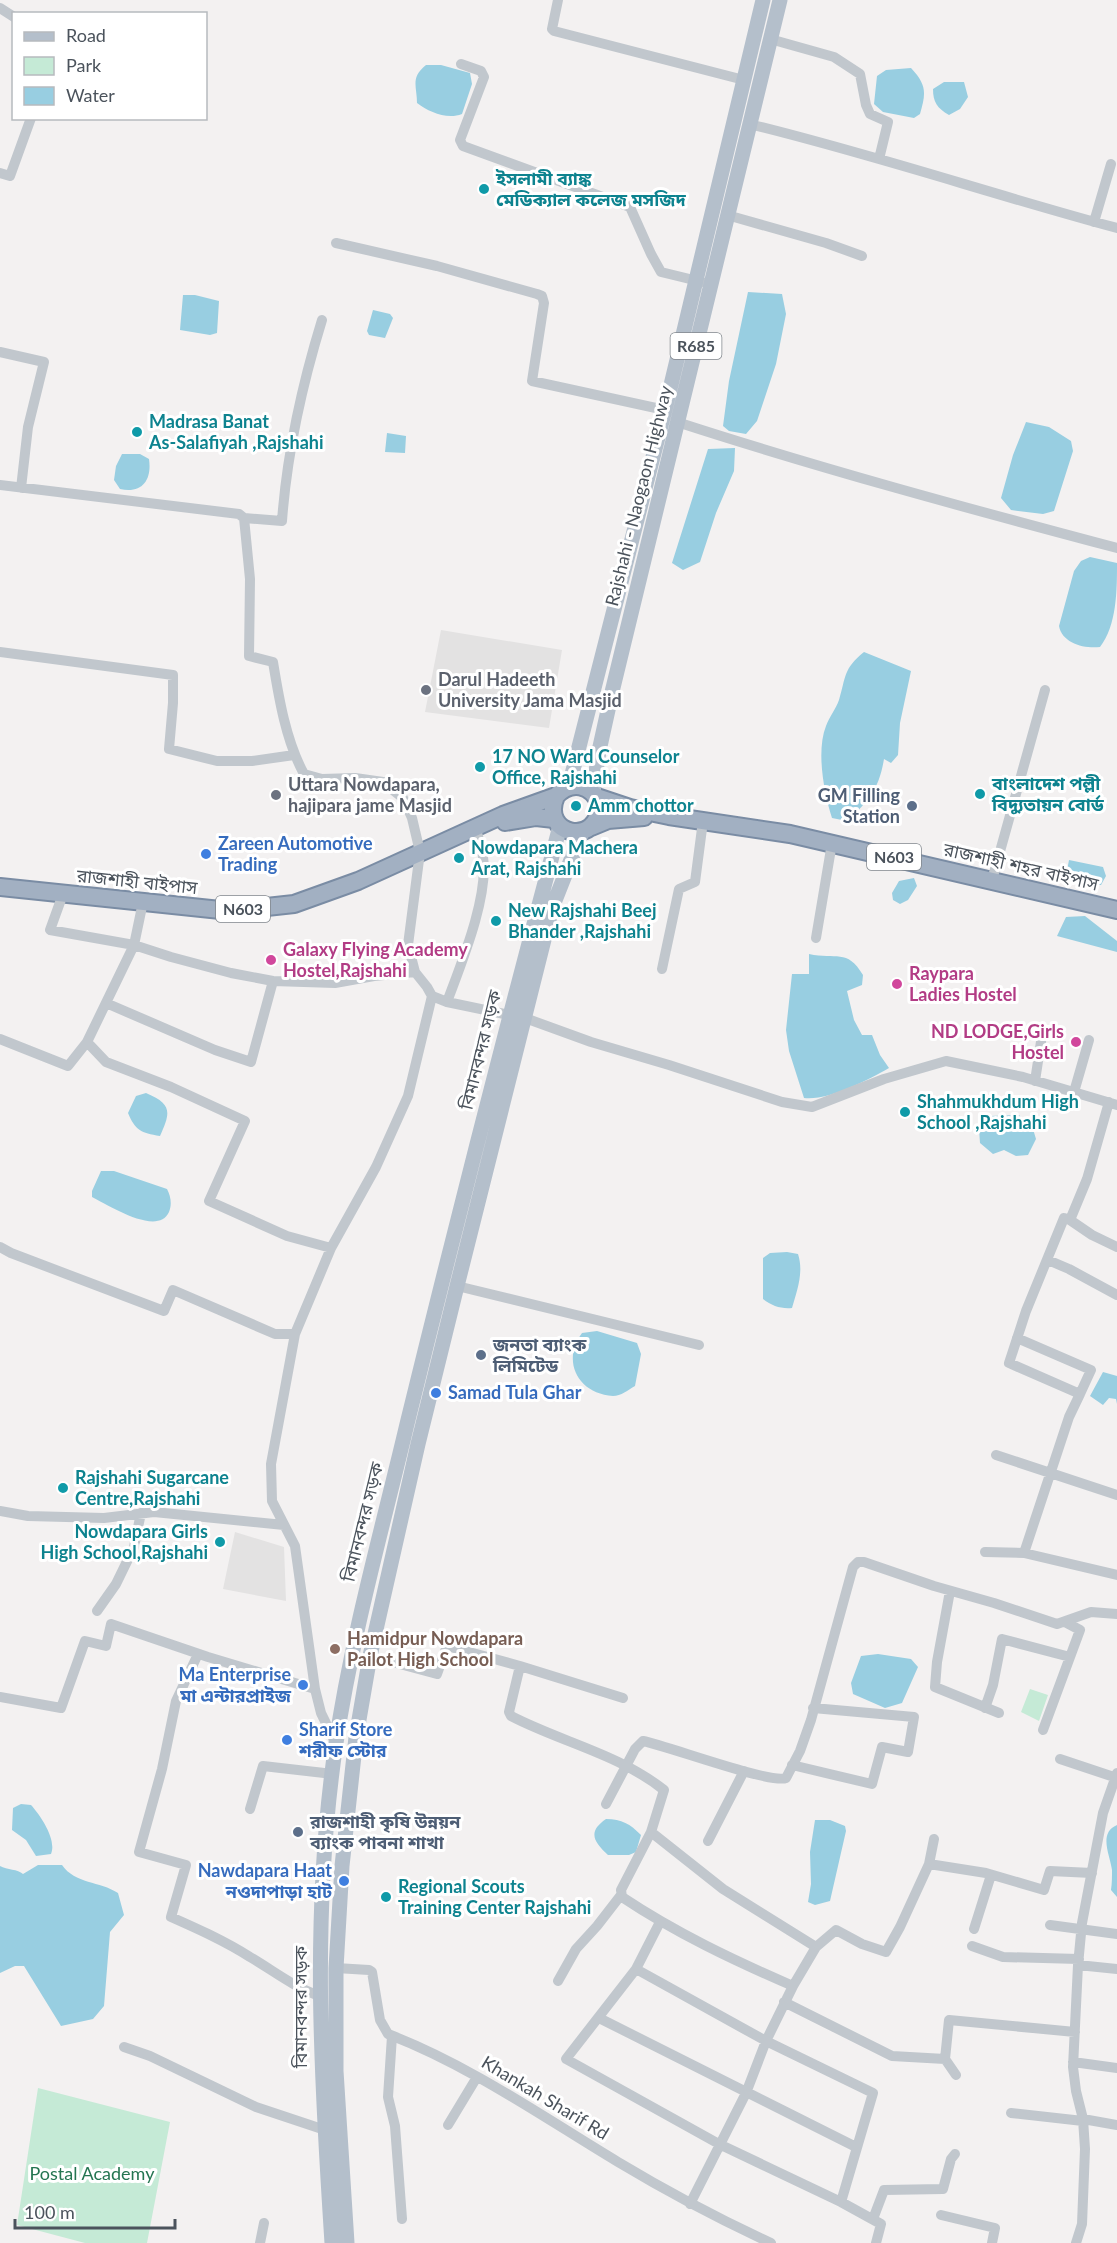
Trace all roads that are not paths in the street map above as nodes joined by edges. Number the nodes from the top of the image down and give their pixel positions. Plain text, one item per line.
1 (558, 0) edge
2 (763, 0) edge
3 (780, 0) edge
4 (770, 39) junction
5 (461, 64) dead end
6 (744, 80) junction
7 (30, 120) edge
8 (749, 124) junction
9 (879, 159) junction
10 (1111, 164) dead end
11 (0, 173) edge
12 (727, 215) junction
13 (1094, 222) junction
14 (1117, 228) edge
15 (336, 243) dead end
16 (862, 256) dead end
17 (703, 282) junction
18 (322, 320) dead end
19 (0, 351) edge
20 (664, 410) junction
21 (677, 422) junction
22 (0, 485) edge
23 (21, 488) junction
24 (244, 518) junction
25 (1117, 548) edge
26 (0, 652) edge
27 (1045, 690) dead end
28 (294, 755) junction
29 (563, 791) junction
30 (595, 795) junction
31 (669, 816) junction
32 (703, 821) junction
33 (557, 823) junction
34 (474, 829) junction
35 (587, 829) junction
36 (832, 843) junction
37 (420, 852) junction
38 (992, 880) junction
39 (0, 887) edge
40 (63, 894) junction
41 (143, 902) junction
42 (1117, 910) edge
43 (816, 938) dead end
44 (134, 945) junction
45 (662, 969) dead end
46 (415, 972) junction
47 (273, 981) junction
48 (432, 996) junction
49 (447, 1002) junction
50 (106, 1003) junction
51 (517, 1016) junction
52 (1042, 1035) dead end
53 (0, 1039) edge
54 (1089, 1040) dead end
55 (87, 1042) junction
56 (1035, 1081) junction
57 (1074, 1092) junction
58 (1113, 1104) edge
59 (1070, 1220) junction
60 (0, 1247) edge
61 (1117, 1247) edge
62 (331, 1248) junction
63 (1048, 1260) junction
64 (457, 1287) junction
65 (1117, 1295) edge
66 (296, 1334) junction
67 (1017, 1338) junction
68 (699, 1345) dead end
69 (1080, 1394) junction
70 (996, 1455) dead end
71 (1050, 1472) junction
72 (1117, 1495) edge
73 (0, 1511) edge
74 (141, 1513) junction
75 (284, 1525) junction
76 (985, 1552) dead end
77 (1024, 1553) junction
78 (1117, 1575) edge
79 (950, 1591) junction
80 (97, 1611) dead end
81 (1117, 1614) edge
82 (1065, 1622) junction
83 (198, 1654) junction
84 (370, 1656) junction
85 (1070, 1657) junction
86 (520, 1666) junction
87 (315, 1689) junction
88 (0, 1697) edge
89 (623, 1698) dead end
90 (985, 1707) junction
91 (813, 1708) junction
92 (999, 1713) dead end
93 (1043, 1730) dead end
94 (336, 1744) junction
95 (1060, 1760) dead end
96 (627, 1765) junction
97 (792, 1765) junction
98 (744, 1771) junction
99 (333, 1774) junction
100 (1116, 1776) edge
101 (606, 1804) dead end
102 (250, 1809) dead end
103 (651, 1832) junction
104 (934, 1839) dead end
105 (708, 1841) dead end
106 (929, 1864) junction
107 (1092, 1873) junction
108 (991, 1875) junction
109 (621, 1895) junction
110 (660, 1922) junction
111 (1050, 1924) dead end
112 (974, 1929) dead end
113 (1082, 1930) junction
114 (1117, 1934) edge
115 (972, 1946) dead end
116 (816, 1947) junction
117 (1078, 1962) junction
118 (336, 1968) junction
119 (636, 1969) junction
120 (1117, 1969) edge
121 (558, 1981) dead end
122 (792, 1986) junction
123 (319, 1996) junction
124 (784, 2002) junction
125 (598, 2018) junction
126 (1075, 2032) junction
127 (392, 2036) junction
128 (766, 2041) junction
129 (124, 2047) dead end
130 (945, 2059) junction
131 (1073, 2062) junction
132 (1117, 2067) edge
133 (956, 2075) dead end
134 (477, 2077) junction
135 (746, 2093) junction
136 (1011, 2113) dead end
137 (1083, 2120) junction
138 (448, 2125) dead end
139 (1117, 2125) edge
140 (324, 2130) junction
141 (719, 2144) junction
142 (856, 2147) junction
143 (955, 2154) dead end
144 (841, 2202) junction
145 (690, 2204) junction
146 (941, 2214) dead end
147 (402, 2219) dead end
148 (873, 2220) junction
149 (264, 2223) dead end
150 (260, 2243) edge
151 (332, 2243) edge
152 (346, 2243) edge
153 (771, 2243) edge
154 (876, 2243) edge
155 (992, 2243) edge
156 (1076, 2243) edge

1 - 6 street
2 - 6 main road, Rajshahi - Naogaon Highway / R685
3 - 4 main road, Rajshahi - Naogaon Highway / R685
4 - 8 main road, Rajshahi - Naogaon Highway / R685
4 - 9 street
5 - 17 street
6 - 17 main road, Rajshahi - Naogaon Highway / R685
7 - 11 street
8 - 9 street
8 - 12 main road, Rajshahi - Naogaon Highway / R685
9 - 13 street
10 - 13 street
12 - 16 street
12 - 17 main road, Rajshahi - Naogaon Highway / R685
13 - 14 street
15 - 20 street
17 - 20 main road, Rajshahi - Naogaon Highway / R685
17 - 21 main road, Rajshahi - Naogaon Highway / R685
18 - 24 street
19 - 23 street
20 - 29 main road, Rajshahi - Naogaon Highway / R685
21 - 25 street
21 - 30 main road, Rajshahi - Naogaon Highway / R685
22 - 23 street
23 - 24 street
24 - 28 street
26 - 28 street
27 - 38 street
28 - 37 street
29 - 30 highway, N603
29 - 33 highway
29 - 34 highway, N603
30 - 31 highway, N603
30 - 35 highway
31 - 32 highway, রাজশাহী শহর বাইপাস / N603
31 - 35 highway, N603
32 - 36 highway, রাজশাহী শহর বাইপাস / N603
32 - 45 street
33 - 34 highway, N603
33 - 35 highway, N603
33 - 51 main road, বিমানবন্দর সড়ক
34 - 37 highway, রাজশাহী বাইপাস / N603
34 - 49 street
35 - 51 main road, বিমানবন্দর সড়ক
36 - 38 highway, রাজশাহী শহর বাইপাস / N603
36 - 43 street
37 - 41 highway, রাজশাহী বাইপাস / N603
37 - 46 street
38 - 42 highway, রাজশাহী শহর বাইপাস / N603
39 - 40 highway, রাজশাহী বাইপাস / N603
40 - 41 highway, রাজশাহী বাইপাস / N603
40 - 44 street
41 - 44 street
44 - 47 street
44 - 50 street
46 - 47 street
46 - 48 street
47 - 50 street
48 - 49 street
48 - 62 street
49 - 51 street
50 - 55 street
51 - 56 street
51 - 64 main road, বিমানবন্দর সড়ক
51 - 94 main road, বিমানবন্দর সড়ক
52 - 56 street
53 - 55 street
54 - 57 street
55 - 62 street
56 - 57 street
57 - 58 street
58 - 59 street
59 - 61 street
59 - 63 street
60 - 66 street
62 - 66 street
63 - 65 street
63 - 67 street
64 - 68 street
64 - 84 main road, বিমানবন্দর সড়ক
66 - 75 street
67 - 69 street
67 - 69 street
69 - 71 street
70 - 71 street
71 - 72 street
71 - 77 street
73 - 74 street
74 - 75 street
74 - 80 street
75 - 87 street
76 - 77 street
77 - 78 street
79 - 82 street
79 - 90 street
79 - 91 street
81 - 82 street
82 - 85 street
83 - 87 street
83 - 88 street
83 - 123 street
84 - 86 street
84 - 118 main road, বিমানবন্দর সড়ক
85 - 90 street
85 - 93 street
86 - 89 street
86 - 96 street
87 - 94 street
90 - 92 street
91 - 97 street
91 - 97 street
94 - 99 main road, বিমানবন্দর সড়ক
95 - 100 street
96 - 98 street
96 - 101 street
96 - 103 street
97 - 98 street
98 - 105 street
99 - 102 street
99 - 123 main road, বিমানবন্দর সড়ক
100 - 107 street
103 - 109 street
103 - 116 street
104 - 106 street
106 - 108 street
106 - 116 street
107 - 108 street
107 - 113 street
108 - 112 street
109 - 110 street
109 - 121 street
110 - 119 street
110 - 122 street
111 - 113 street
113 - 114 street
113 - 117 street
115 - 117 street
116 - 122 street
117 - 120 street
117 - 126 street
118 - 127 street
118 - 152 main road, বিমানবন্দর সড়ক
119 - 125 street
119 - 128 street
122 - 124 street
123 - 140 main road, বিমানবন্দর সড়ক
124 - 128 street
124 - 130 street
125 - 135 street
125 - 141 street
126 - 130 street
126 - 131 street
127 - 134 street, Khankah Sharif Rd
127 - 147 street
128 - 135 street
128 - 142 street
129 - 140 street
130 - 133 street
131 - 132 street
131 - 137 street
134 - 138 street
134 - 145 street, Khankah Sharif Rd
135 - 141 street
135 - 142 street
136 - 137 street
137 - 139 street
137 - 156 street
140 - 151 main road, বিমানবন্দর সড়ক
141 - 144 street
141 - 145 street
142 - 144 street
143 - 148 street
144 - 148 street
145 - 153 street, Khankah Sharif Rd
146 - 155 street
148 - 154 street
149 - 150 street

